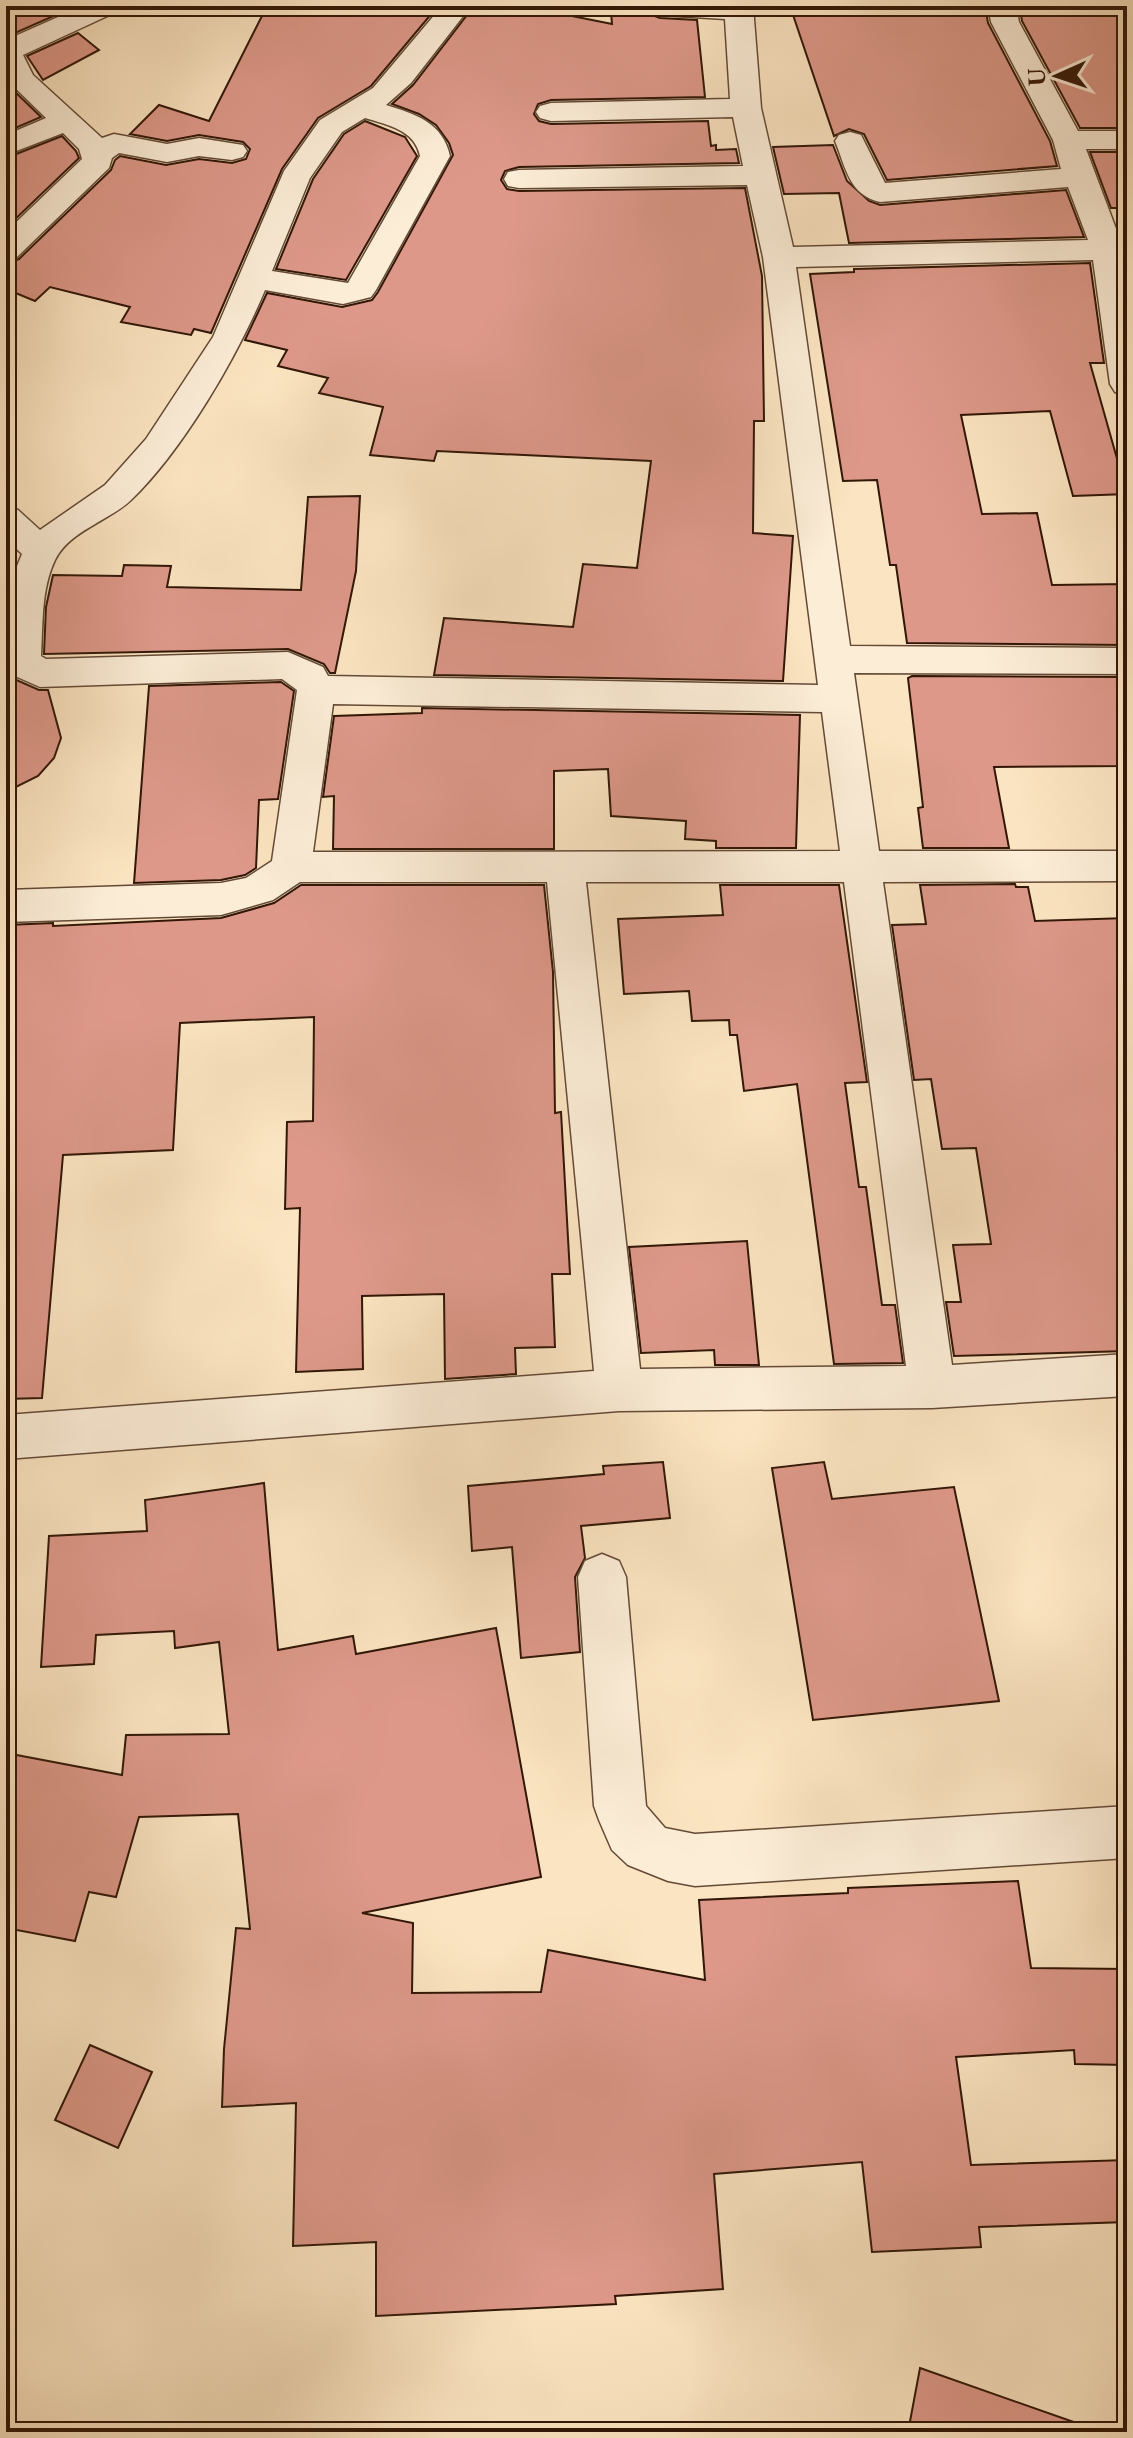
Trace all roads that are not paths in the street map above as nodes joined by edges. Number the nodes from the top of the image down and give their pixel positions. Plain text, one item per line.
1 (106, 6) edge
2 (457, 6) edge
3 (660, 6) edge
4 (1002, 6) edge
5 (739, 8) edge
6 (6, 51) edge
7 (363, 108) junction
8 (746, 108) junction
9 (551, 112) dead end
10 (67, 120) junction
11 (1068, 140) junction
12 (1127, 140) edge
13 (850, 141) dead end
14 (6, 146) edge
15 (232, 151) dead end
16 (98, 154) junction
17 (763, 175) junction
18 (1079, 177) junction
19 (519, 179) dead end
20 (6, 250) edge
21 (1108, 250) junction
22 (779, 257) junction
23 (253, 278) junction
24 (1122, 320) edge
25 (1127, 384) edge
26 (6, 519) edge
27 (41, 551) junction
28 (835, 659) junction
29 (1127, 661) edge
30 (316, 690) junction
31 (841, 699) junction
32 (864, 866) junction
33 (1127, 866) edge
34 (291, 867) junction
35 (565, 867) junction
36 (6, 906) edge
37 (1127, 1375) edge
38 (932, 1387) junction
39 (619, 1390) junction
40 (6, 1437) edge
41 (602, 1577) dead end
42 (1127, 1832) edge

1 - 6 street
2 - 7 street
3 - 5 street
4 - 11 street
5 - 8 street
6 - 10 street
7 - 23 street
7 - 23 street
8 - 9 street
8 - 17 street
10 - 14 street
10 - 16 street
11 - 12 street
11 - 18 street
13 - 18 street
15 - 16 street
16 - 20 street
17 - 19 street
17 - 22 street
18 - 21 street
21 - 22 street
21 - 24 street
22 - 28 street
23 - 27 street
24 - 25 street
26 - 27 street
27 - 30 street
28 - 29 street
28 - 31 street
30 - 31 street
30 - 34 street
31 - 32 street
32 - 33 street
32 - 35 street
32 - 38 street
34 - 35 street
34 - 36 street
35 - 39 street
37 - 38 street
38 - 39 street
39 - 40 street
41 - 42 street

